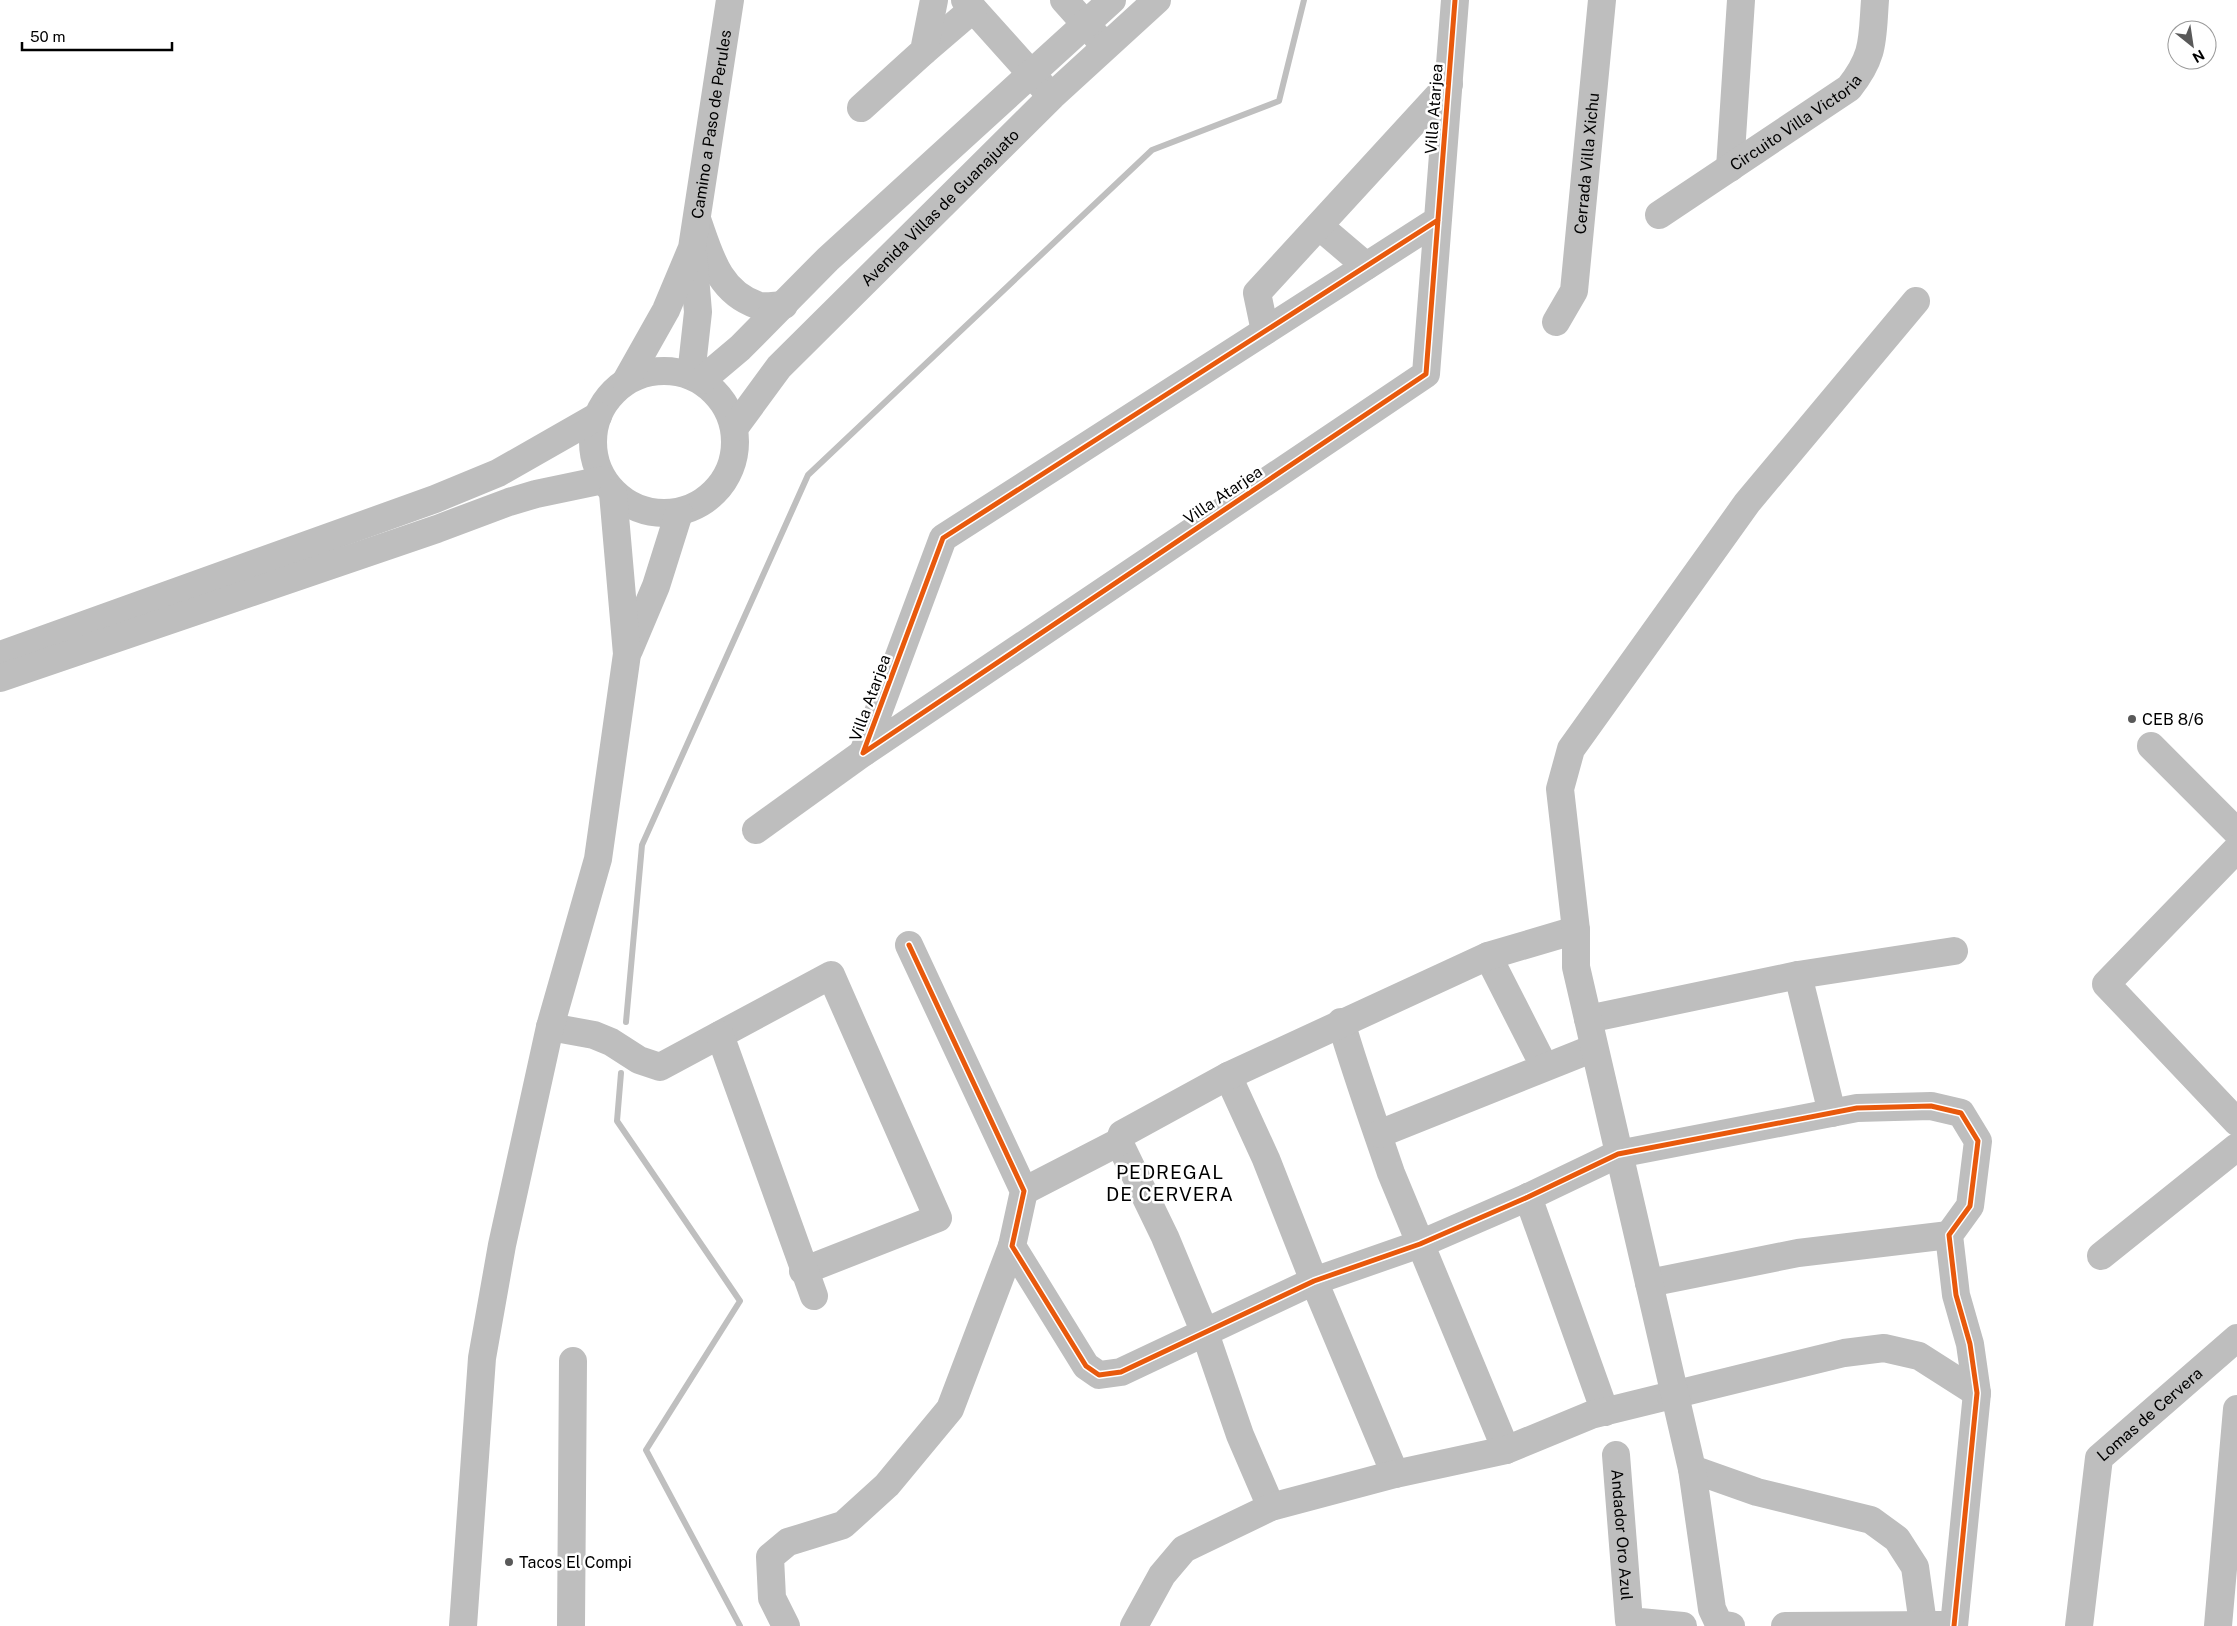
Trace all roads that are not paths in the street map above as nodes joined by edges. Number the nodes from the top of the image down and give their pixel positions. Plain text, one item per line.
1 (730, 0) edge
2 (934, 0) edge
3 (1064, 0) edge
4 (1112, 0) edge
5 (1157, 0) edge
6 (1455, 0) edge
7 (1602, 0) edge
8 (1741, 0) edge
9 (1876, 0) edge
10 (969, 4) edge
11 (1086, 24) junction
12 (1107, 46) junction
13 (924, 51) junction
14 (1031, 75) junction
15 (1449, 84) junction
16 (1052, 96) junction
17 (861, 108) dead end
18 (1730, 168) junction
19 (1659, 215) dead end
20 (1438, 220) junction
21 (698, 222) junction
22 (1319, 226) junction
23 (692, 248) junction
24 (1366, 266) junction
25 (1916, 301) dead end
26 (784, 305) junction
27 (1556, 322) dead end
28 (1265, 331) junction
29 (696, 378) junction
30 (626, 381) junction
31 (598, 416) junction
32 (735, 427) junction
33 (608, 487) junction
34 (679, 513) junction
35 (627, 654) junction
36 (0, 655) edge
37 (0, 678) edge
38 (2151, 746) dead end
39 (863, 753) junction
40 (756, 830) dead end
41 (2237, 832) edge
42 (2237, 849) edge
43 (1576, 930) junction
44 (909, 945) dead end
45 (1954, 951) dead end
46 (1488, 956) junction
47 (1798, 975) junction
48 (1588, 1020) junction
49 (1341, 1022) junction
50 (550, 1028) junction
51 (720, 1035) junction
52 (1594, 1048) junction
53 (1544, 1066) junction
54 (1228, 1076) junction
55 (1832, 1113) junction
56 (2236, 1118) edge
57 (1379, 1134) junction
58 (1119, 1142) junction
59 (2237, 1147) edge
60 (1618, 1154) junction
61 (1024, 1191) junction
62 (1528, 1197) junction
63 (1949, 1235) junction
64 (1420, 1244) junction
65 (1012, 1246) junction
66 (2101, 1256) dead end
67 (803, 1271) junction
68 (1314, 1281) junction
69 (1649, 1283) junction
70 (814, 1296) dead end
71 (1205, 1332) junction
72 (2237, 1338) edge
73 (573, 1361) dead end
74 (1977, 1393) junction
75 (1675, 1395) junction
76 (2237, 1409) edge
77 (1605, 1412) junction
78 (1506, 1450) junction
79 (1616, 1455) dead end
80 (1692, 1469) junction
81 (1395, 1474) junction
82 (1271, 1507) junction
83 (1923, 1624) junction
84 (463, 1626) edge
85 (571, 1626) edge
86 (786, 1626) edge
87 (1134, 1626) edge
88 (1683, 1626) edge
89 (1731, 1626) edge
90 (1785, 1626) edge
91 (1954, 1626) edge
92 (2079, 1626) edge
93 (2218, 1626) edge

1 - 21 street, Camino a Paso de Perules
2 - 13 street
3 - 11 street
4 - 11 street, Avenida Villas de Guanajuato
5 - 12 street, Avenida Villas de Guanajuato
6 - 15 street, Villa Atarjea
7 - 27 street, Cerrada Villa Xichu
8 - 18 street, Circuito Villa Victoria
9 - 18 street, Circuito Villa Victoria
10 - 13 street
10 - 14 street
11 - 12 street
11 - 14 street, Avenida Villas de Guanajuato
12 - 16 street, Avenida Villas de Guanajuato
13 - 17 street
14 - 16 street
14 - 26 street, Avenida Villas de Guanajuato
15 - 20 street, Villa Atarjea
15 - 22 street
16 - 32 street, Avenida Villas de Guanajuato
18 - 19 street
20 - 24 street, Villa Atarjea
20 - 39 street, Villa Atarjea
21 - 23 street, Camino a Paso de Perules
21 - 26 street
22 - 24 street
22 - 28 street
23 - 29 street, Camino a Paso de Perules
23 - 30 street, Camino a Paso de Perules
24 - 28 street, Villa Atarjea
25 - 43 street
26 - 29 street, Avenida Villas de Guanajuato
28 - 39 street, Villa Atarjea
29 - 30 street
29 - 32 street
30 - 31 street
31 - 33 street
31 - 36 street
32 - 34 street
33 - 34 street
33 - 35 street
33 - 37 street
34 - 35 street
35 - 50 street
38 - 41 street
39 - 40 street
42 - 56 street
43 - 46 street
43 - 48 street
44 - 61 street
45 - 47 street
46 - 49 street
46 - 53 street
47 - 48 street
47 - 55 street
48 - 52 street
49 - 54 street
49 - 57 street
50 - 51 street
50 - 84 street
51 - 67 street
51 - 67 street
52 - 53 street
52 - 60 street
53 - 57 street
54 - 58 street
54 - 68 street
55 - 60 street
55 - 63 street
57 - 64 street
58 - 61 street
58 - 71 street
59 - 66 street
60 - 62 street
60 - 69 street
61 - 65 street
62 - 64 street
62 - 77 street
63 - 69 street
63 - 74 street
64 - 68 street
64 - 78 street
65 - 71 street
65 - 86 street
67 - 70 street
68 - 71 street
68 - 81 street
69 - 75 street
71 - 82 street
72 - 92 street, Lomas de Cervera
73 - 85 street
74 - 75 street
74 - 91 street
75 - 77 street
75 - 80 street
76 - 93 street
77 - 78 street
78 - 81 street
79 - 88 street, Andador Oro Azul
80 - 83 street
80 - 89 street
81 - 82 street
82 - 87 street
83 - 90 street
83 - 91 street

